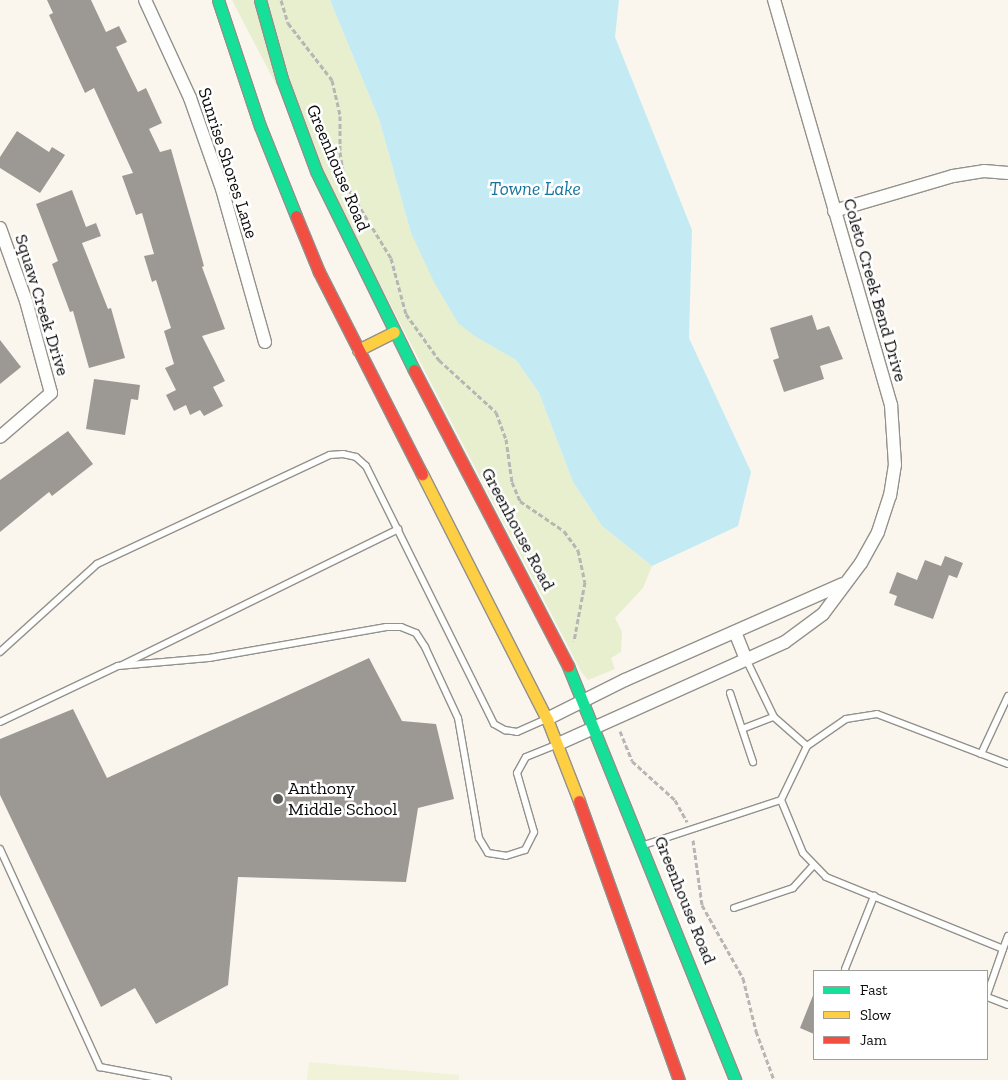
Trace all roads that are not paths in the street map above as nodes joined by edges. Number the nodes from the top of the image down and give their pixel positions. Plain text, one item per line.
1 (145, 0) edge
2 (218, 0) edge
3 (260, 0) edge
4 (774, 0) edge
5 (1008, 173) edge
6 (834, 211) junction
7 (0, 228) edge
8 (394, 332) junction
9 (265, 342) dead end
10 (358, 350) junction
11 (0, 437) edge
12 (398, 530) junction
13 (844, 583) junction
14 (735, 632) junction
15 (0, 652) edge
16 (746, 660) junction
17 (118, 666) junction
18 (730, 693) dead end
19 (1008, 696) edge
20 (584, 700) junction
21 (774, 717) junction
22 (547, 719) junction
23 (0, 722) edge
24 (595, 727) junction
25 (742, 728) junction
26 (558, 744) junction
27 (807, 746) junction
28 (981, 754) junction
29 (754, 762) dead end
30 (1008, 764) edge
31 (781, 800) junction
32 (644, 845) junction
33 (0, 849) edge
34 (814, 865) junction
35 (874, 896) junction
36 (734, 908) dead end
37 (1008, 936) edge
38 (1002, 949) junction
39 (846, 969) dead end
40 (988, 993) edge
41 (988, 996) edge
42 (1008, 1005) edge
43 (168, 1080) edge
44 (680, 1080) edge
45 (736, 1080) edge

1 - 9 street, Sunrise Shores Lane
2 - 10 main road
3 - 8 main road, Greenhouse Road
4 - 6 street, Coleto Creek Bend Drive
5 - 6 street
6 - 13 street, Coleto Creek Bend Drive
7 - 11 street, Squaw Creek Drive
8 - 10 main road
8 - 20 main road, Greenhouse Road
10 - 22 main road
12 - 15 lane
12 - 17 lane
12 - 22 lane
13 - 14 street, Coleto Creek Bend Drive
13 - 16 street, Coleto Creek Bend Drive
14 - 16 street
14 - 20 street, Coleto Creek Bend Drive
16 - 21 lane
16 - 24 street, Coleto Creek Bend Drive
17 - 23 lane
17 - 26 lane
18 - 25 lane
19 - 28 lane
20 - 22 street, Coleto Creek Bend Drive
20 - 24 main road, Greenhouse Road
21 - 25 lane
21 - 27 lane
22 - 26 main road
24 - 26 street, Coleto Creek Bend Drive
24 - 32 main road, Greenhouse Road
25 - 29 lane
26 - 44 main road
27 - 28 lane
27 - 31 lane
28 - 30 lane
31 - 32 lane
31 - 34 lane
32 - 45 main road, Greenhouse Road
33 - 43 lane
34 - 35 lane
34 - 36 lane
35 - 38 lane
35 - 39 lane
37 - 38 lane
38 - 40 lane
41 - 42 lane

